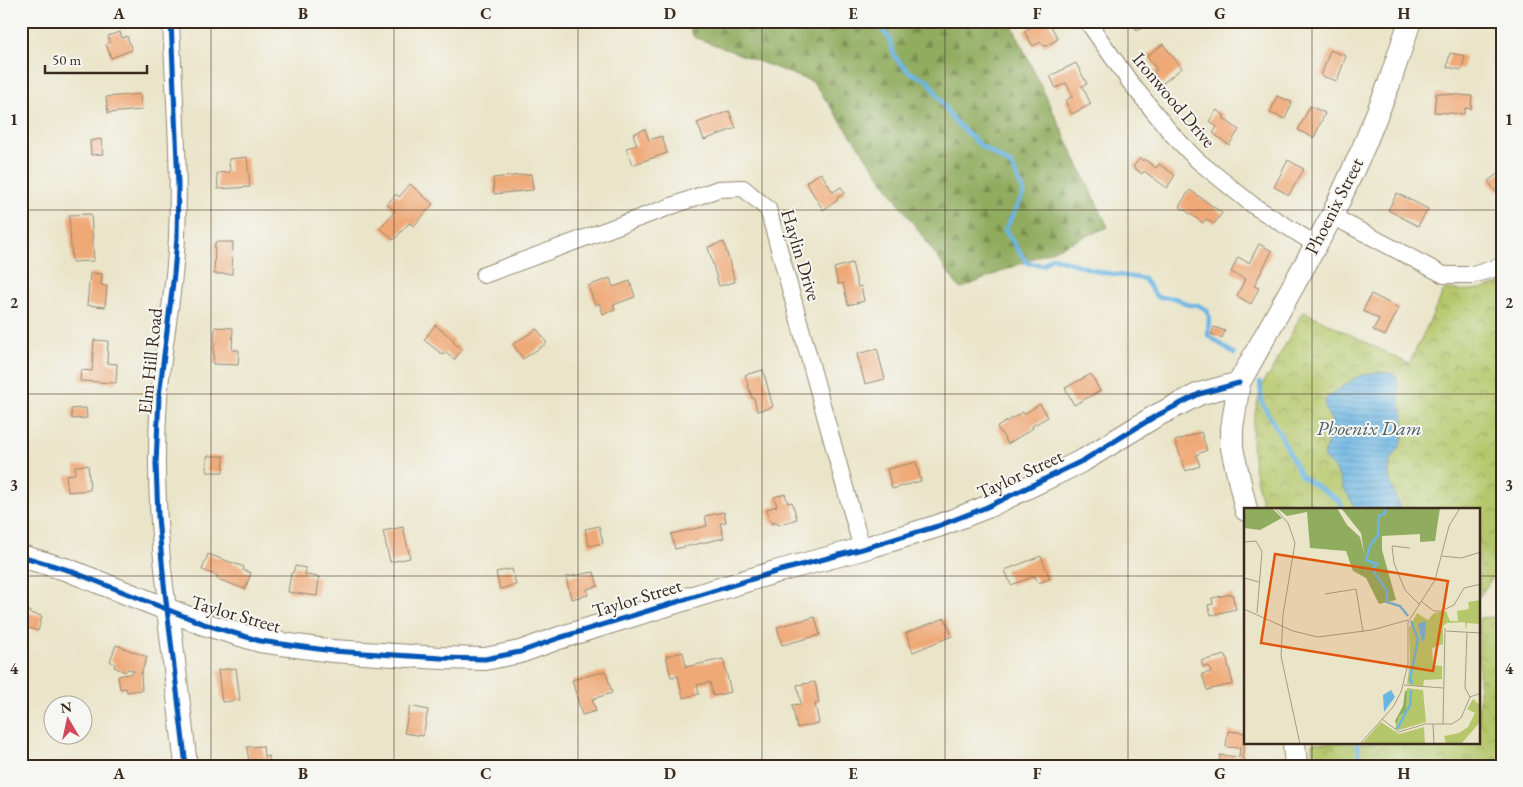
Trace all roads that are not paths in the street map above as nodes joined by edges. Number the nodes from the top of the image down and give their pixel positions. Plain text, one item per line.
1 (171, 21) edge
2 (1087, 21) edge
3 (1410, 21) edge
4 (1332, 216) junction
5 (1316, 244) junction
6 (1502, 266) edge
7 (484, 275) dead end
8 (1239, 383) junction
9 (1246, 508) edge
10 (862, 549) junction
11 (21, 556) edge
12 (168, 609) junction
13 (1294, 744) edge
14 (186, 765) edge
15 (1296, 766) edge

1 - 12 street, Elm Hill Road
2 - 5 street, Ironwood Drive
3 - 4 street, Phoenix Street
4 - 5 street, Phoenix Street
4 - 6 street
5 - 8 street, Phoenix Street
7 - 10 street, Haylin Drive
8 - 9 street
8 - 10 street, Taylor Street
10 - 12 street, Taylor Street
11 - 12 street, Taylor Street
12 - 14 street, Elm Hill Road
13 - 15 street

